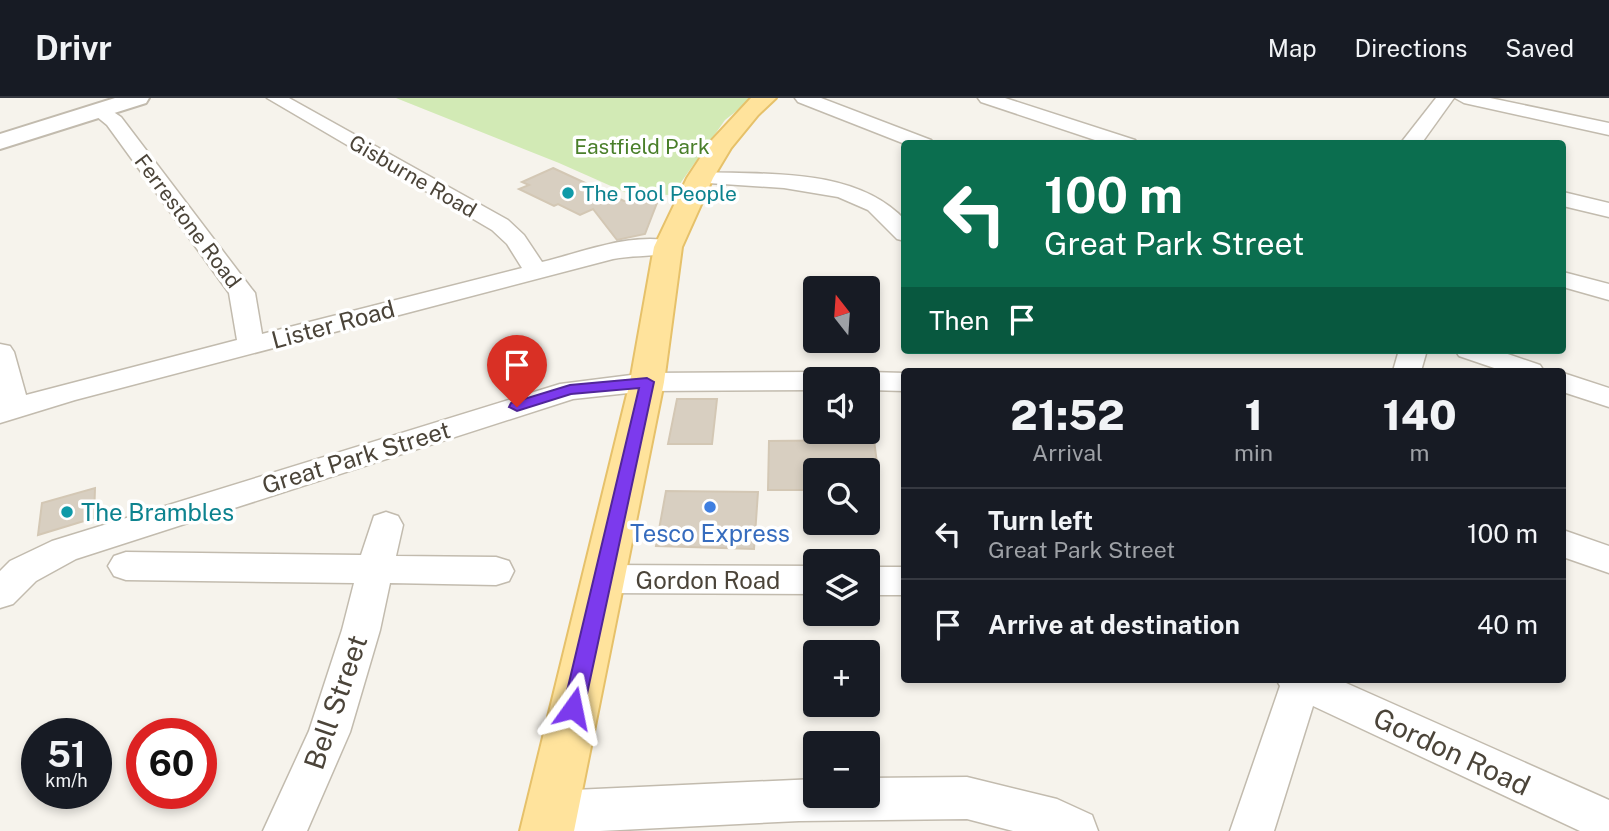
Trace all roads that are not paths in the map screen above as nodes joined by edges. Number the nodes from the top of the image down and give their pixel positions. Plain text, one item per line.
1 (138, 98) edge
2 (276, 98) edge
3 (765, 98) edge
4 (804, 98) edge
5 (987, 98) edge
6 (1445, 98) edge
7 (1464, 98) edge
8 (99, 111) junction
9 (1609, 129) edge
10 (914, 140) edge
11 (1116, 140) edge
12 (1413, 140) edge
13 (0, 142) edge
14 (701, 178) junction
15 (1566, 200) edge
16 (1609, 210) edge
17 (901, 230) edge
18 (668, 247) junction
19 (536, 271) junction
20 (1566, 280) edge
21 (1609, 292) edge
22 (251, 345) junction
23 (0, 352) edge
24 (1481, 354) edge
25 (1521, 368) edge
26 (803, 381) edge
27 (880, 381) edge
28 (647, 382) junction
29 (901, 382) edge
30 (1566, 383) edge
31 (1609, 398) edge
32 (7, 410) edge
33 (386, 526) dead end
34 (1566, 544) edge
35 (1609, 560) edge
36 (126, 566) dead end
37 (375, 569) junction
38 (496, 571) dead end
39 (8, 579) edge
40 (601, 579) junction
41 (803, 580) edge
42 (880, 581) edge
43 (901, 581) edge
44 (1298, 683) edge
45 (1306, 683) edge
46 (550, 822) edge
47 (1609, 822) edge
48 (285, 831) edge
49 (1076, 831) edge
50 (1252, 831) edge

1 - 8 street
2 - 19 street, Gisburne Road
3 - 14 main road
4 - 10 street
5 - 11 street
6 - 12 street
7 - 9 street
8 - 13 street
8 - 22 street, Ferrestone Road
14 - 17 street
14 - 18 main road
15 - 16 street
18 - 19 street, Lister Road
18 - 28 main road
19 - 22 street, Lister Road
20 - 21 street
22 - 32 street, Lister Road
23 - 32 street
24 - 25 street
26 - 28 street, Great Park Street
27 - 29 street
28 - 39 street, Great Park Street
28 - 40 main road
30 - 31 street
33 - 37 street, Bell Street
34 - 35 street
36 - 37 street
37 - 38 street
37 - 48 street, Bell Street
40 - 41 street, Gordon Road
40 - 46 main road
42 - 43 street
44 - 50 street
45 - 47 street, Gordon Road
46 - 49 street

